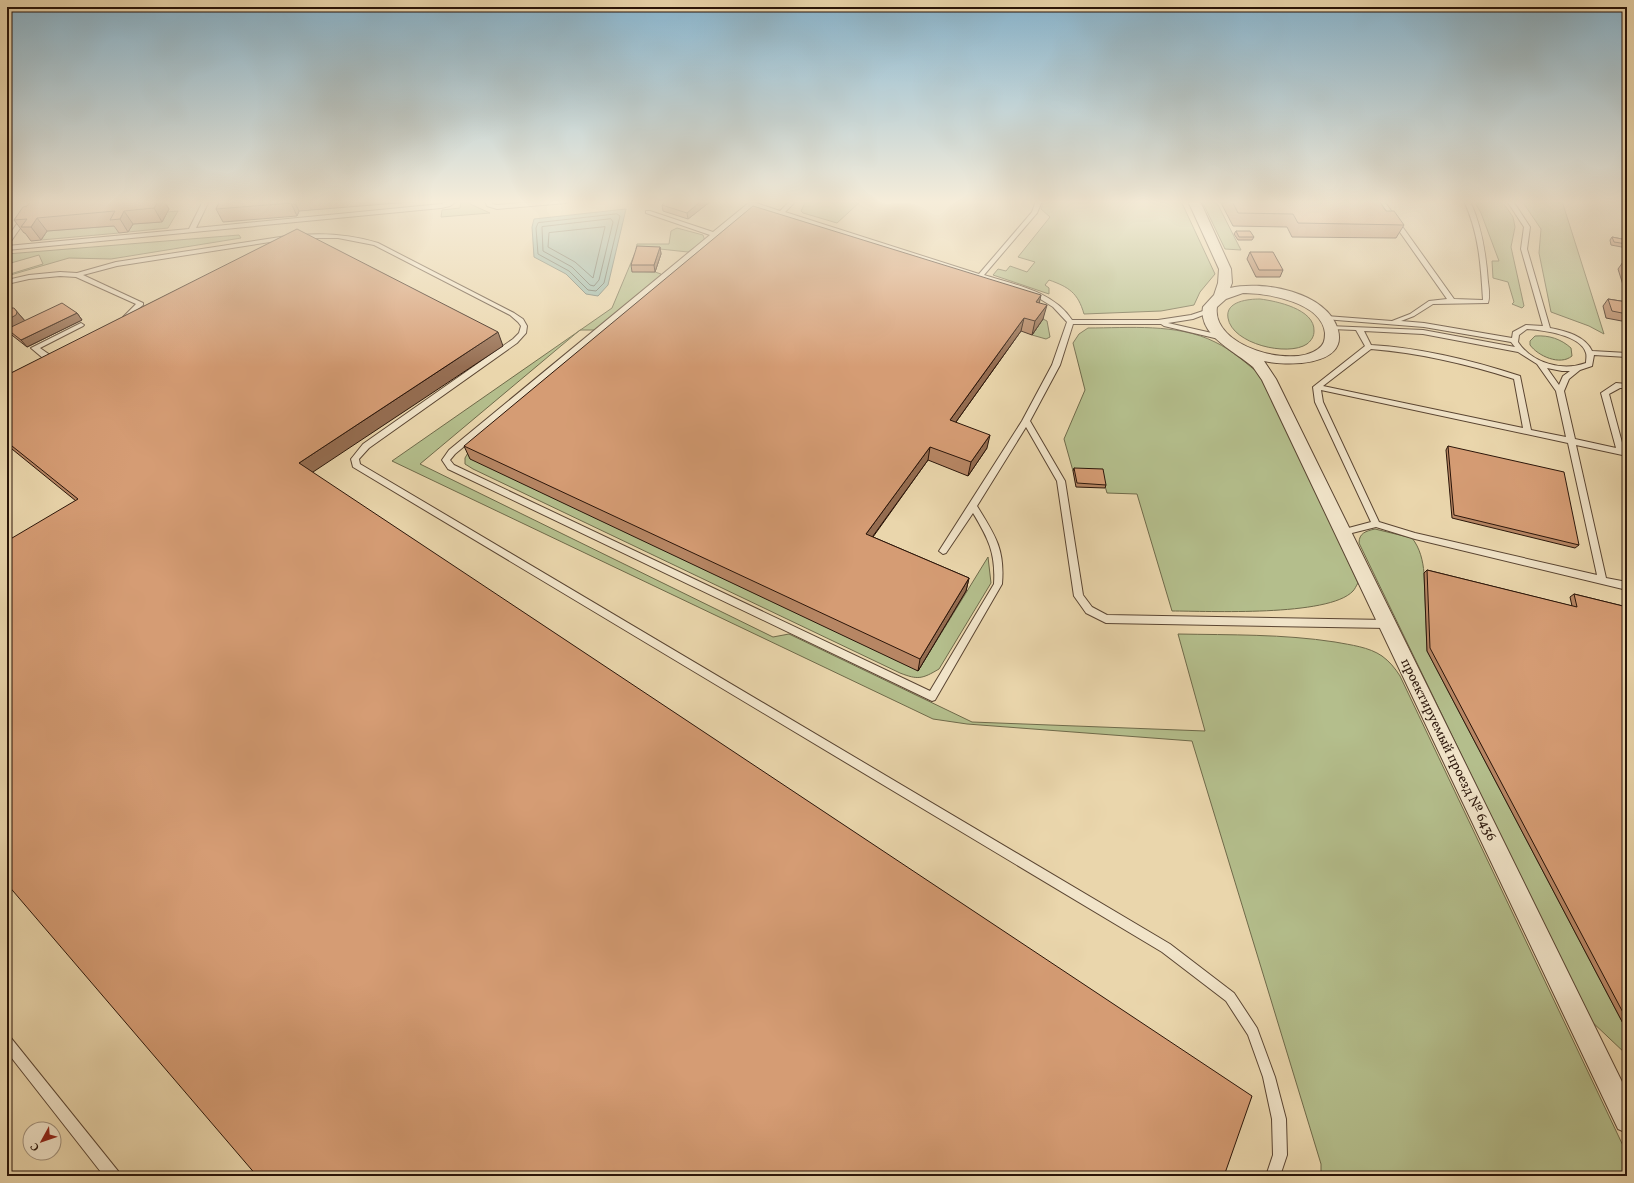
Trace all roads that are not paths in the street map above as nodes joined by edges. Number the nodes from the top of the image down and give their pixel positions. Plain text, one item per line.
1 (169, 256) edge
2 (399, 256) edge
3 (690, 256) edge
4 (920, 256) edge
5 (997, 256) edge
6 (1219, 256) edge
7 (1421, 256) edge
8 (1482, 256) edge
9 (1526, 256) edge
10 (1225, 269) junction
11 (981, 275) junction
12 (77, 276) junction
13 (7, 282) edge
14 (1274, 291) junction
15 (1220, 296) junction
16 (1452, 300) junction
17 (1209, 311) junction
18 (1412, 315) junction
19 (118, 321) edge
20 (1070, 322) junction
21 (1157, 322) junction
22 (1392, 322) junction
23 (1329, 323) junction
24 (81, 325) dead end
25 (1424, 325) junction
26 (1547, 328) junction
27 (1359, 329) junction
28 (1223, 338) junction
29 (1513, 340) junction
30 (1236, 347) junction
31 (1369, 347) junction
32 (1519, 350) junction
33 (1590, 353) junction
34 (54, 354) edge
35 (1627, 355) edge
36 (1298, 360) junction
37 (1540, 363) junction
38 (1577, 369) junction
39 (1269, 379) junction
40 (1627, 386) edge
41 (1317, 387) junction
42 (1560, 391) junction
43 (1026, 421) junction
44 (1528, 432) junction
45 (1571, 441) junction
46 (1624, 452) edge
47 (973, 506) junction
48 (1376, 524) junction
49 (1344, 532) junction
50 (943, 551) dead end
51 (1602, 580) junction
52 (1627, 586) edge
53 (1387, 624) junction
54 (7, 1042) edge
55 (1627, 1120) edge
56 (113, 1176) edge
57 (1273, 1176) edge

1 - 12 lane
2 - 57 lane
3 - 47 lane
4 - 11 lane
5 - 11 lane
6 - 10 street
7 - 16 lane
8 - 16 lane
9 - 26 lane
10 - 14 street
10 - 15 street
11 - 20 lane
12 - 13 lane
12 - 19 lane
14 - 15 street
14 - 23 street
15 - 17 street
16 - 18 lane
17 - 21 lane
17 - 28 street
18 - 22 lane
18 - 25 lane
20 - 21 lane
20 - 43 lane
21 - 28 lane
22 - 23 lane
22 - 25 lane
23 - 27 lane
23 - 36 street
24 - 34 lane
25 - 29 lane
26 - 29 lane
26 - 33 lane
27 - 31 lane
27 - 32 lane
28 - 30 street
29 - 32 lane
30 - 36 street
30 - 39 street, проектируемый проезд № 6436
31 - 41 lane
31 - 44 lane
32 - 37 lane
33 - 35 lane
33 - 38 lane
36 - 39 street
37 - 38 lane
37 - 42 lane
38 - 42 lane
39 - 49 street, проектируемый проезд № 6436
40 - 46 lane
41 - 44 lane
41 - 48 lane
42 - 45 lane
43 - 47 lane
43 - 53 lane
44 - 45 lane
45 - 46 lane
45 - 51 lane
47 - 50 lane
48 - 49 lane
48 - 51 lane
49 - 53 street, проектируемый проезд № 6436
51 - 52 lane
53 - 55 street, проектируемый проезд № 6436
54 - 56 lane

